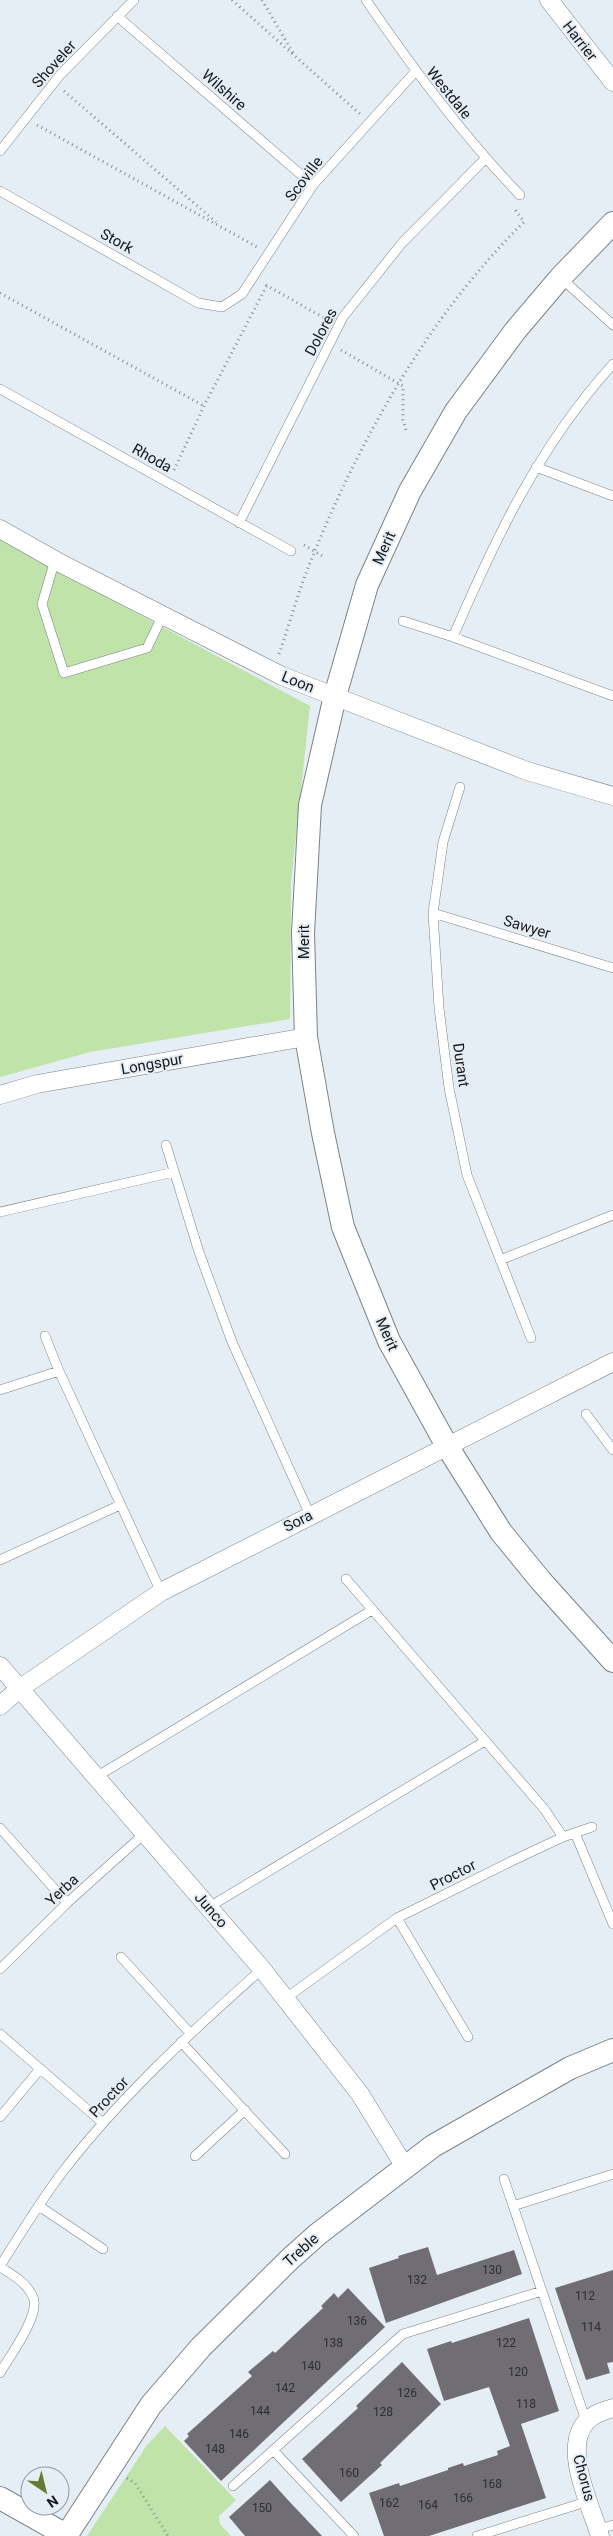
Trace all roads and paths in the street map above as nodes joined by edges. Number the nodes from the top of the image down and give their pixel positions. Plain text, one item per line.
1 (134, 0) edge
2 (232, 0) edge
3 (262, 0) edge
4 (366, 0) edge
5 (549, 0) edge
6 (118, 16) junction
7 (295, 56) junction
8 (415, 72) junction
9 (54, 82) junction
10 (613, 82) edge
11 (25, 119) junction
12 (370, 122) junction
13 (0, 151) edge
14 (485, 159) junction
15 (313, 185) junction
16 (0, 191) edge
17 (520, 195) joint
18 (613, 224) edge
19 (222, 227) junction
20 (269, 253) junction
21 (253, 277) junction
22 (560, 278) junction
23 (267, 285) junction
24 (0, 293) edge
25 (222, 307) joint
26 (613, 325) edge
27 (338, 326) junction
28 (330, 344) junction
29 (613, 364) edge
30 (400, 383) junction
31 (0, 390) edge
32 (204, 406) junction
33 (406, 430) dead end
34 (536, 467) junction
35 (169, 484) junction
36 (613, 496) edge
37 (239, 523) junction
38 (0, 529) edge
39 (291, 551) joint
40 (315, 551) junction
41 (324, 557) dead end
42 (56, 560) junction
43 (162, 615) junction
44 (403, 621) dead end
45 (453, 637) junction
46 (274, 672) junction
47 (335, 696) junction
48 (613, 696) edge
49 (460, 787) dead end
50 (613, 796) edge
51 (433, 913) junction
52 (613, 968) edge
53 (306, 1037) junction
54 (0, 1095) edge
55 (166, 1145) dead end
56 (174, 1172) junction
57 (0, 1212) edge
58 (613, 1215) edge
59 (500, 1260) junction
60 (45, 1336) dead end
61 (531, 1338) dead end
62 (613, 1362) edge
63 (59, 1371) junction
64 (0, 1390) edge
65 (586, 1414) dead end
66 (448, 1446) junction
67 (613, 1450) edge
68 (120, 1505) junction
69 (310, 1515) junction
70 (0, 1560) edge
71 (346, 1579) dead end
72 (161, 1592) junction
73 (372, 1610) junction
74 (613, 1661) edge
75 (0, 1666) edge
76 (19, 1689) junction
77 (0, 1706) edge
78 (485, 1741) junction
79 (96, 1777) junction
80 (592, 1827) dead end
81 (0, 1828) edge
82 (145, 1833) junction
83 (575, 1833) junction
84 (563, 1837) junction
85 (68, 1903) junction
86 (209, 1907) junction
87 (397, 1918) junction
88 (613, 1924) edge
89 (121, 1957) dead end
90 (0, 1969) edge
91 (262, 1969) junction
92 (286, 1998) junction
93 (190, 2032) junction
94 (0, 2034) edge
95 (468, 2037) dead end
96 (181, 2042) junction
97 (613, 2050) edge
98 (40, 2069) junction
99 (244, 2110) junction
100 (0, 2116) edge
101 (103, 2123) junction
102 (285, 2154) dead end
103 (195, 2156) dead end
104 (405, 2166) junction
105 (613, 2174) edge
106 (504, 2179) dead end
107 (39, 2206) junction
108 (513, 2206) junction
109 (103, 2249) dead end
110 (0, 2266) edge
111 (542, 2291) junction
112 (0, 2373) edge
113 (613, 2408) edge
114 (586, 2421) junction
115 (273, 2450) junction
116 (109, 2466) junction
117 (233, 2486) dead end
118 (0, 2498) edge
119 (589, 2500) junction
120 (604, 2530) edge
121 (66, 2536) edge
122 (168, 2536) edge
123 (354, 2536) edge
124 (480, 2536) edge

1 - 6 lane, Shoveler
2 - 7 path
3 - 7 path
4 - 8 lane, Westdale
5 - 10 street, Harrier
6 - 9 lane, Shoveler
6 - 15 lane, Wilshire
7 - 12 path
8 - 12 lane, Scoville
8 - 14 lane, Westdale
9 - 11 lane, Shoveler
9 - 19 path
11 - 13 lane, Shoveler
11 - 19 path
12 - 15 lane, Scoville
14 - 17 lane, Westdale
14 - 27 lane, Dolores
15 - 20 lane, Scoville
16 - 25 lane, Stork
17 - 30 path
18 - 22 street, Merit
19 - 20 path
20 - 21 lane, Scoville
21 - 23 path
21 - 25 lane, Scoville
22 - 26 lane
22 - 47 street, Merit
23 - 27 path
23 - 32 path
24 - 32 path
27 - 28 lane, Dolores
28 - 30 path
28 - 37 lane, Dolores
29 - 34 lane
30 - 33 path
30 - 40 path
31 - 35 lane, Rhoda
32 - 35 path
34 - 36 lane
34 - 45 lane
35 - 37 lane, Rhoda
37 - 39 lane, Rhoda
38 - 42 street, Loon
39 - 40 path
40 - 41 path
40 - 46 path
42 - 43 street, Loon
42 - 43 lane
43 - 46 street, Loon
44 - 45 lane
45 - 48 lane
46 - 47 street, Loon
47 - 50 street, Loon
47 - 53 street, Merit
49 - 51 lane, Durant
51 - 52 lane, Sawyer
51 - 59 lane, Durant
53 - 54 street, Longspur
53 - 66 street, Merit
55 - 56 lane
56 - 57 lane
56 - 69 lane
58 - 59 lane
59 - 61 lane, Durant
60 - 63 lane
62 - 66 street, Sora
63 - 64 lane
63 - 68 lane
65 - 67 lane
66 - 69 street, Sora
66 - 74 street, Merit
68 - 70 lane
68 - 72 lane
69 - 72 street, Sora
71 - 73 lane
72 - 76 street, Sora
73 - 78 lane
73 - 79 lane
75 - 76 street, Junco
76 - 77 street, Sora
76 - 79 street, Junco
78 - 84 lane
78 - 86 lane
79 - 82 street, Junco
80 - 83 lane, Proctor
81 - 85 lane
82 - 85 lane, Yerba
82 - 86 street, Junco
83 - 84 lane, Proctor
83 - 88 lane
84 - 87 lane, Proctor
85 - 90 lane, Yerba
86 - 91 street, Junco
87 - 92 lane, Proctor
87 - 95 lane
89 - 93 lane
91 - 92 street, Junco
91 - 93 lane, Proctor
92 - 104 street, Junco
93 - 96 lane, Proctor
94 - 98 lane
96 - 99 lane
96 - 101 lane, Proctor
97 - 104 street, Treble
98 - 100 lane
98 - 101 lane
99 - 102 lane
99 - 103 lane
101 - 107 lane, Proctor
104 - 116 street, Treble
105 - 108 lane
106 - 108 lane
107 - 109 lane
107 - 110 lane, Proctor
108 - 111 lane
110 - 112 lane
111 - 114 lane
111 - 115 lane
113 - 114 street
114 - 119 street, Chorus
115 - 117 lane
115 - 123 lane
116 - 121 street, Treble
116 - 122 path
118 - 121 street
119 - 120 street, Chorus
119 - 124 lane

